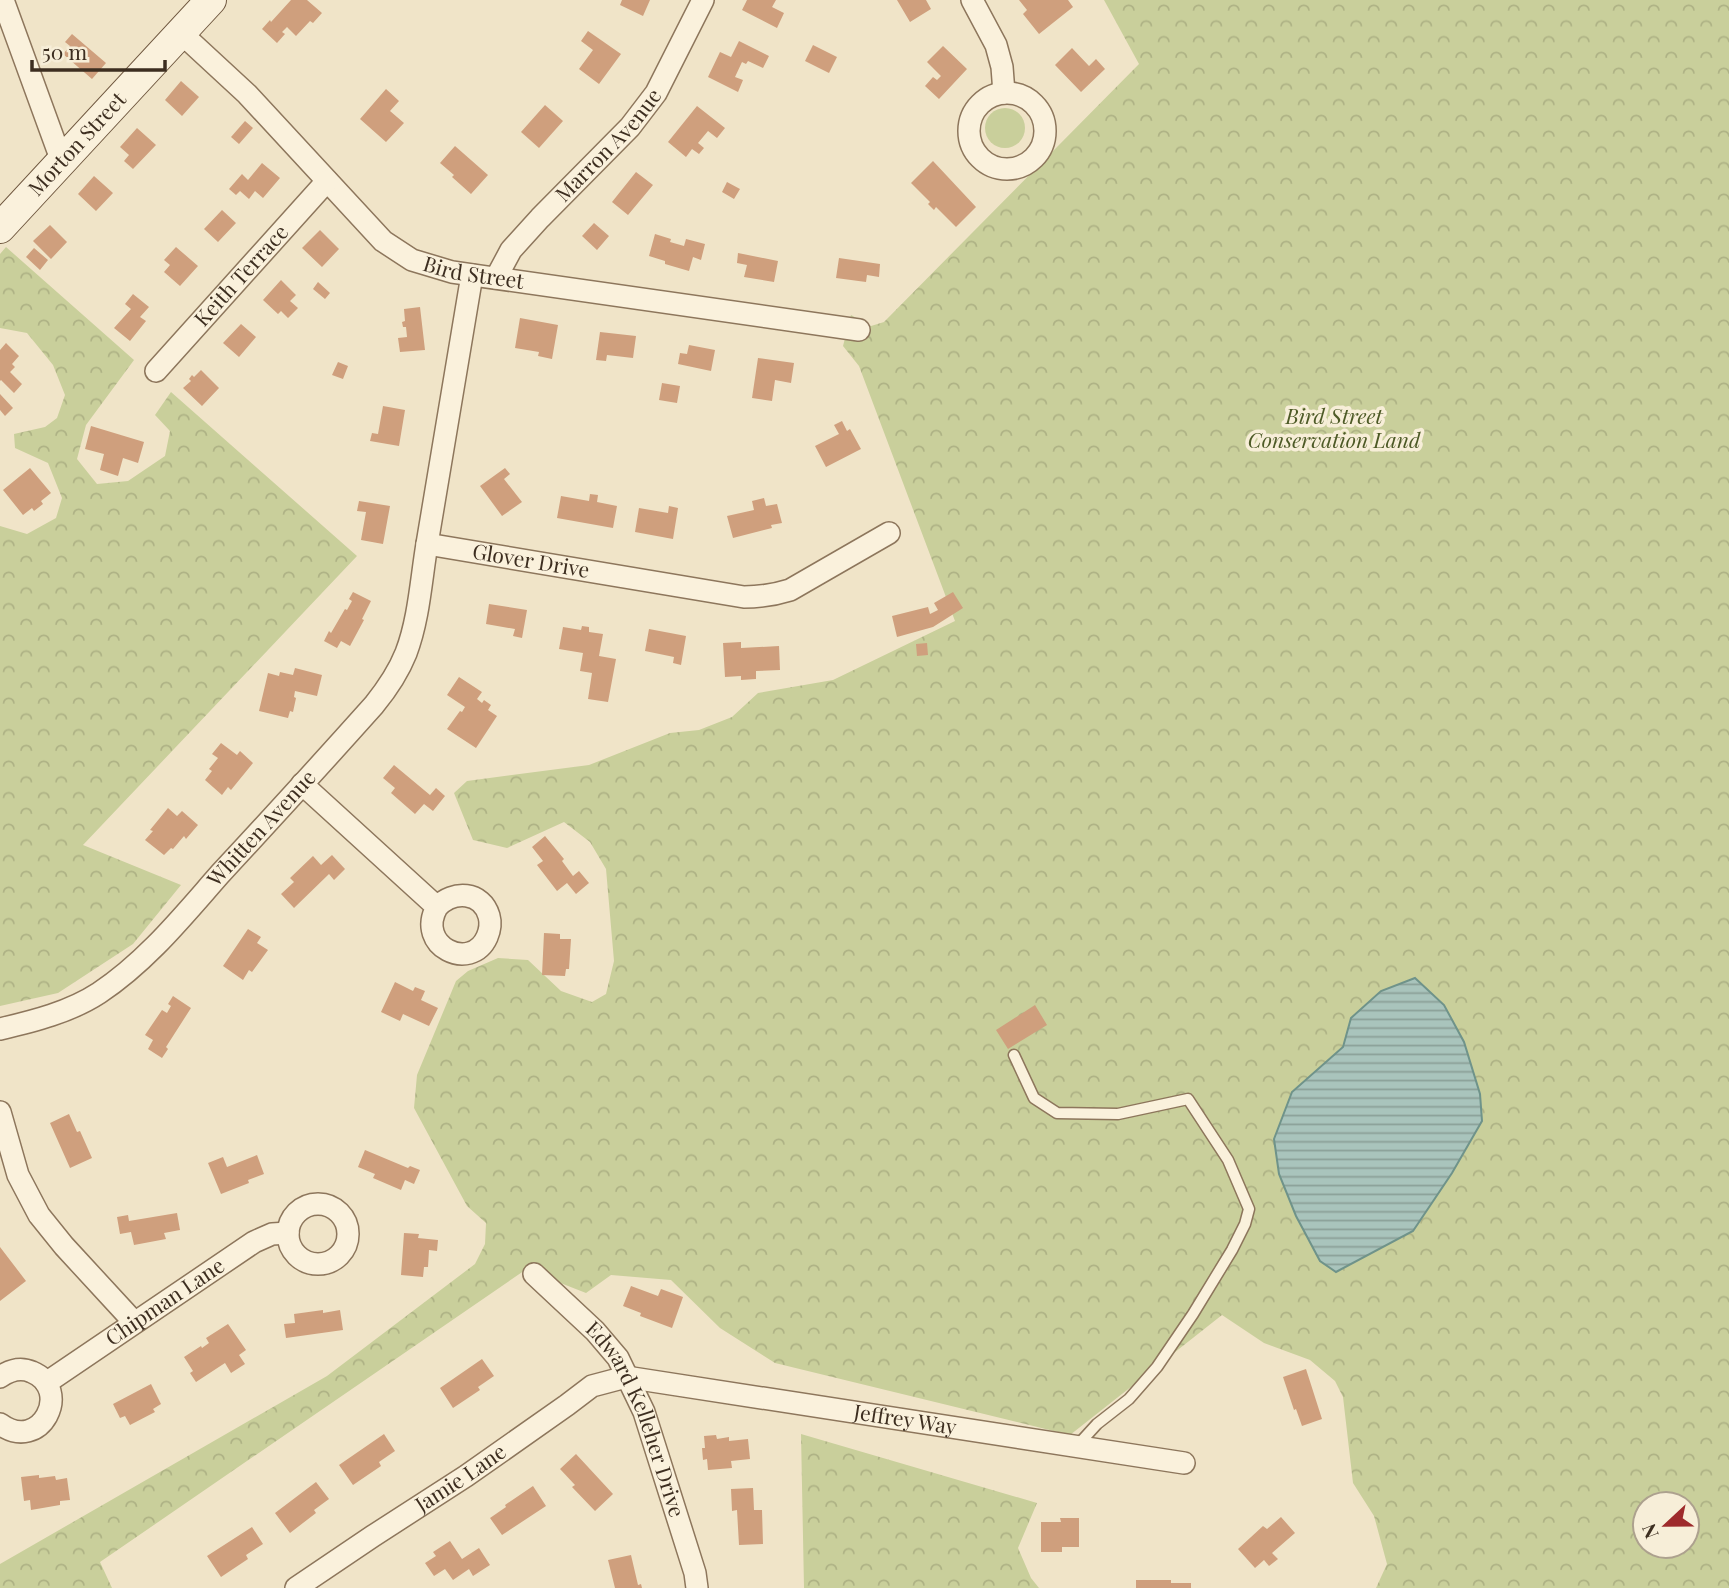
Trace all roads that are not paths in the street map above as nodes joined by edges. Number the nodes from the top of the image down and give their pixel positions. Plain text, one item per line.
1 (3, 0) edge
2 (211, 0) edge
3 (704, 0) edge
4 (972, 0) edge
5 (181, 33) junction
6 (1004, 93) dead end
7 (62, 162) junction
8 (327, 181) junction
9 (0, 228) edge
10 (472, 275) junction
11 (496, 278) junction
12 (859, 330) dead end
13 (156, 371) dead end
14 (890, 533) dead end
15 (427, 544) junction
16 (302, 784) junction
17 (437, 907) dead end
18 (0, 1029) edge
19 (1014, 1055) dead end
20 (0, 1112) edge
21 (288, 1233) dead end
22 (534, 1274) dead end
23 (134, 1322) junction
24 (0, 1377) edge
25 (626, 1377) junction
26 (46, 1383) junction
27 (0, 1424) edge
28 (1076, 1447) junction
29 (1184, 1463) dead end
30 (296, 1588) edge
31 (697, 1588) edge

1 - 7 street
2 - 5 street, Morton Street
3 - 11 street, Marron Avenue
4 - 6 street
5 - 7 street, Morton Street
5 - 8 street, Bird Street
7 - 9 street, Morton Street
8 - 10 street, Bird Street
8 - 13 street, Keith Terrace
10 - 11 street, Bird Street
10 - 15 street
11 - 12 street, Bird Street
14 - 15 street, Glover Drive
15 - 16 street, Whitten Avenue
16 - 17 street
16 - 18 street, Whitten Avenue
19 - 28 lane
20 - 23 street
21 - 23 street, Chipman Lane
22 - 25 street, Edward Kelleher Drive
23 - 26 street, Chipman Lane
24 - 26 street
25 - 28 street, Jeffrey Way
25 - 30 street, Jamie Lane
25 - 31 street, Edward Kelleher Drive
26 - 27 street
28 - 29 street, Jeffrey Way

